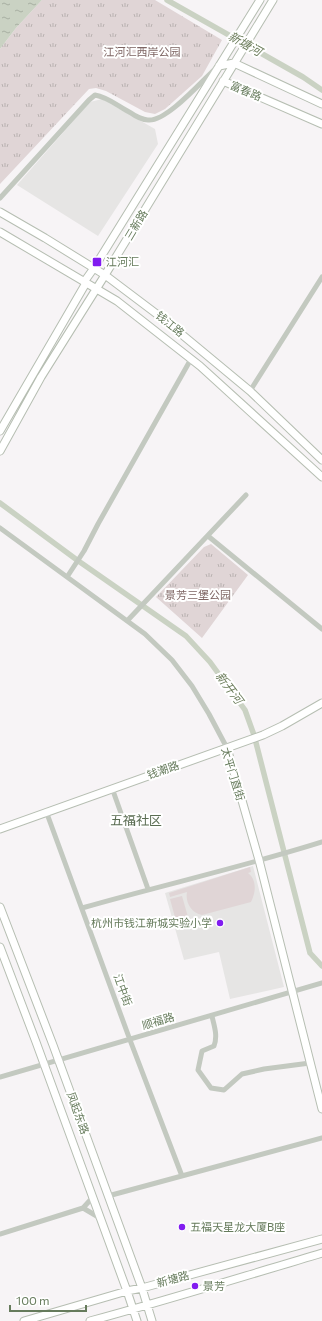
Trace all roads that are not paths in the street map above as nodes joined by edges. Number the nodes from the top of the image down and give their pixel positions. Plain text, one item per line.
1 (260, 0) edge
2 (273, 0) edge
3 (234, 63) junction
4 (219, 66) junction
5 (223, 82) junction
6 (322, 104) edge
7 (322, 124) edge
8 (0, 198) edge
9 (0, 212) edge
10 (0, 232) edge
11 (94, 268) junction
12 (105, 275) junction
13 (322, 277) edge
14 (85, 282) junction
15 (96, 289) junction
16 (191, 359) junction
17 (250, 391) junction
18 (0, 431) edge
19 (0, 451) edge
20 (322, 460) edge
21 (322, 476) edge
22 (246, 495) dead end
23 (0, 528) edge
24 (208, 536) junction
25 (67, 577) junction
26 (127, 621) junction
27 (322, 629) edge
28 (322, 703) edge
29 (227, 748) junction
30 (112, 788) junction
31 (46, 811) junction
32 (0, 828) edge
33 (322, 842) edge
34 (259, 860) junction
35 (148, 889) junction
36 (0, 907) edge
37 (82, 908) junction
38 (0, 947) edge
39 (322, 983) edge
40 (292, 992) junction
41 (212, 1016) junction
42 (130, 1040) junction
43 (58, 1060) junction
44 (310, 1063) junction
45 (44, 1064) junction
46 (0, 1077) edge
47 (322, 1110) edge
48 (322, 1138) edge
49 (182, 1176) junction
50 (108, 1196) junction
51 (92, 1197) junction
52 (83, 1208) junction
53 (100, 1218) junction
54 (0, 1234) edge
55 (322, 1239) edge
56 (322, 1253) edge
57 (142, 1288) junction
58 (127, 1291) junction
59 (148, 1306) junction
60 (134, 1309) junction
61 (24, 1321) edge
62 (90, 1321) edge
63 (137, 1321) edge
64 (152, 1321) edge

1 - 4 main road, 三新路
2 - 3 main road, 三新路
3 - 4 main road, 富春路
3 - 5 main road, 三新路
3 - 6 main road, 富春路
4 - 5 main road, 富春路
4 - 8 street, 三新路
4 - 11 main road, 三新路
5 - 7 main road, 富春路
5 - 12 main road, 三新路
9 - 11 main road, 钱江路
10 - 14 main road, 钱江路
11 - 12 main road, 钱江路
11 - 14 main road, 三新路
12 - 15 main road, 三新路
12 - 17 main road, 钱江路
13 - 17 street
14 - 15 main road, 钱江路
14 - 18 main road, 三新路
15 - 16 main road, 钱江路
15 - 19 main road, 三新路
16 - 21 main road, 钱江路
16 - 25 street
17 - 20 main road, 钱江路
22 - 24 street
23 - 25 street, 太平门直街
24 - 26 street
24 - 27 street
25 - 26 street, 太平门直街
26 - 29 street, 太平门直街
28 - 29 main road, 钱潮路
29 - 30 main road, 钱潮路
29 - 34 main road, 太平门直街
30 - 31 main road, 钱潮路
30 - 35 street
31 - 32 main road, 钱潮路
31 - 37 street, 江中街
33 - 34 street
34 - 35 street
34 - 40 main road, 太平门直街
35 - 37 street
36 - 43 main road, 凤起东路
37 - 42 street, 江中街
38 - 45 main road, 凤起东路
39 - 40 street, 顺福路
40 - 41 street, 顺福路
40 - 44 main road, 太平门直街
41 - 42 street, 顺福路
41 - 44 street
42 - 43 street, 顺福路
42 - 49 street, 江中街
43 - 45 street, 顺福路
43 - 50 main road, 凤起东路
44 - 47 main road, 太平门直街
45 - 46 street, 顺福路
45 - 51 main road, 凤起东路
48 - 49 street
49 - 50 street
50 - 57 main road, 凤起东路
51 - 52 street
51 - 53 main road, 凤起东路
52 - 53 street
52 - 54 street
53 - 58 main road, 凤起东路
55 - 57 main road, 新塘路
56 - 59 main road, 新塘路
57 - 58 main road, 新塘路
57 - 59 main road, 凤起东路
58 - 60 main road, 凤起东路
58 - 61 main road, 新塘路
59 - 60 main road, 新塘路
59 - 64 main road, 凤起东路
60 - 62 main road, 新塘路
60 - 63 main road, 凤起东路

